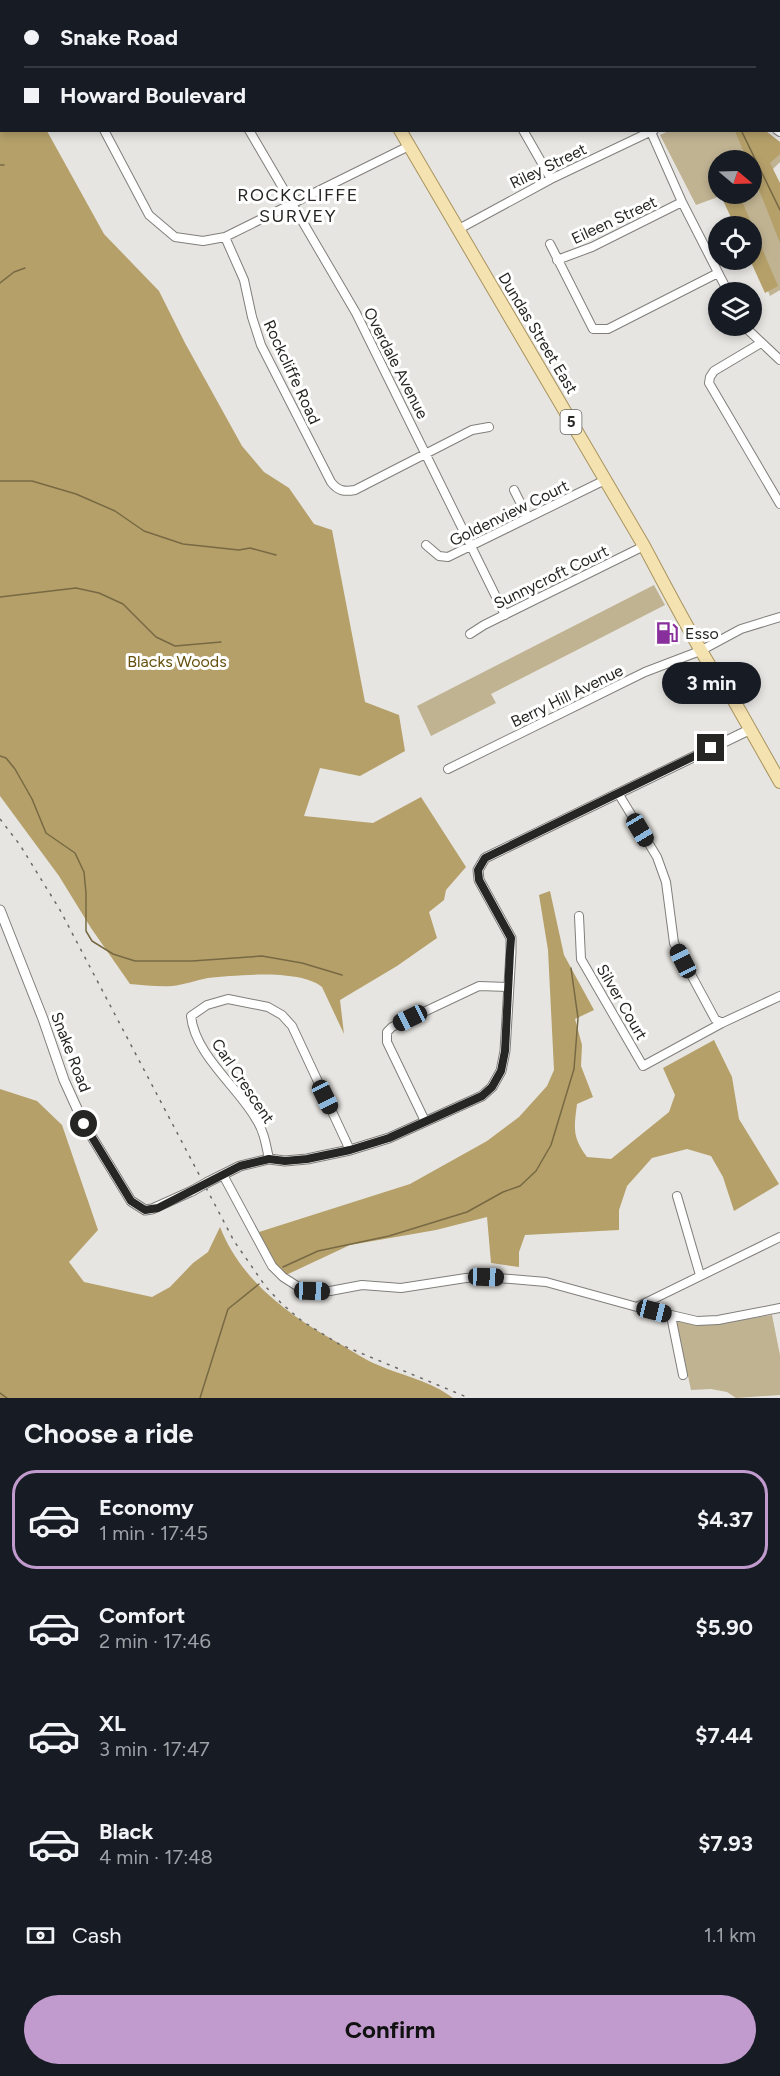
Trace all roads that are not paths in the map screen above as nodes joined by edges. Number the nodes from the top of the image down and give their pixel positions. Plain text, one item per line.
1 (105, 132) edge
2 (250, 132) edge
3 (401, 132) edge
4 (524, 132) edge
5 (650, 132) edge
6 (652, 132) edge
7 (409, 146) junction
8 (551, 179) junction
9 (682, 202) junction
10 (291, 205) junction
11 (457, 230) junction
12 (225, 237) junction
13 (550, 244) dead end
14 (557, 260) junction
15 (718, 273) junction
16 (723, 282) edge
17 (754, 336) edge
18 (761, 343) junction
19 (780, 360) edge
20 (489, 427) dead end
21 (427, 454) junction
22 (605, 480) junction
23 (514, 490) dead end
24 (780, 504) edge
25 (528, 518) junction
26 (426, 545) dead end
27 (471, 546) junction
28 (644, 546) junction
29 (505, 615) junction
30 (780, 617) edge
31 (470, 634) dead end
32 (704, 649) junction
33 (752, 729) junction
34 (448, 769) dead end
35 (780, 782) edge
36 (618, 794) junction
37 (0, 910) edge
38 (579, 916) dead end
39 (508, 987) junction
40 (780, 996) edge
41 (722, 1023) junction
42 (425, 1121) junction
43 (350, 1150) junction
44 (269, 1159) junction
45 (223, 1175) junction
46 (677, 1196) dead end
47 (780, 1237) edge
48 (700, 1275) junction
49 (637, 1307) junction
50 (780, 1308) edge
51 (670, 1316) junction
52 (683, 1375) dead end

1 - 12 street
2 - 10 street, Overdale Avenue
3 - 7 main road, Dundas Street East / 5
4 - 8 street
5 - 8 street, Riley Street
6 - 9 street
7 - 10 street
7 - 11 main road, Dundas Street East / 5
8 - 11 street, Riley Street
9 - 14 street, Eileen Street
9 - 15 street
10 - 12 street
10 - 21 street, Overdale Avenue
11 - 22 main road, Dundas Street East / 5
12 - 21 street, Rockcliffe Road
13 - 14 street
14 - 15 street
15 - 16 street
17 - 18 street
18 - 19 street
18 - 24 street
20 - 21 street
21 - 27 street, Overdale Avenue
22 - 25 street, Goldenview Court
22 - 28 main road, Dundas Street East / 5
23 - 25 street
25 - 27 street, Goldenview Court
26 - 27 street, Goldenview Court
27 - 29 street, Overdale Avenue
28 - 29 street, Sunnycroft Court
28 - 32 main road, Dundas Street East / 5
29 - 31 street, Sunnycroft Court
30 - 32 street, Berry Hill Avenue
32 - 33 main road, Dundas Street East / 5
32 - 34 street, Berry Hill Avenue
33 - 35 main road, Dundas Street East / 5
33 - 36 street
36 - 39 street, Snake Road
36 - 41 street
37 - 45 street, Snake Road, bridge
38 - 41 street, Silver Court
39 - 42 street, Snake Road
39 - 42 street
40 - 41 street
42 - 43 street, Snake Road
43 - 44 street, Snake Road
43 - 44 street, Carl Crescent
44 - 45 street, Snake Road
45 - 49 street
46 - 48 street
47 - 48 street
48 - 49 street
49 - 51 street
50 - 51 street
51 - 52 street

